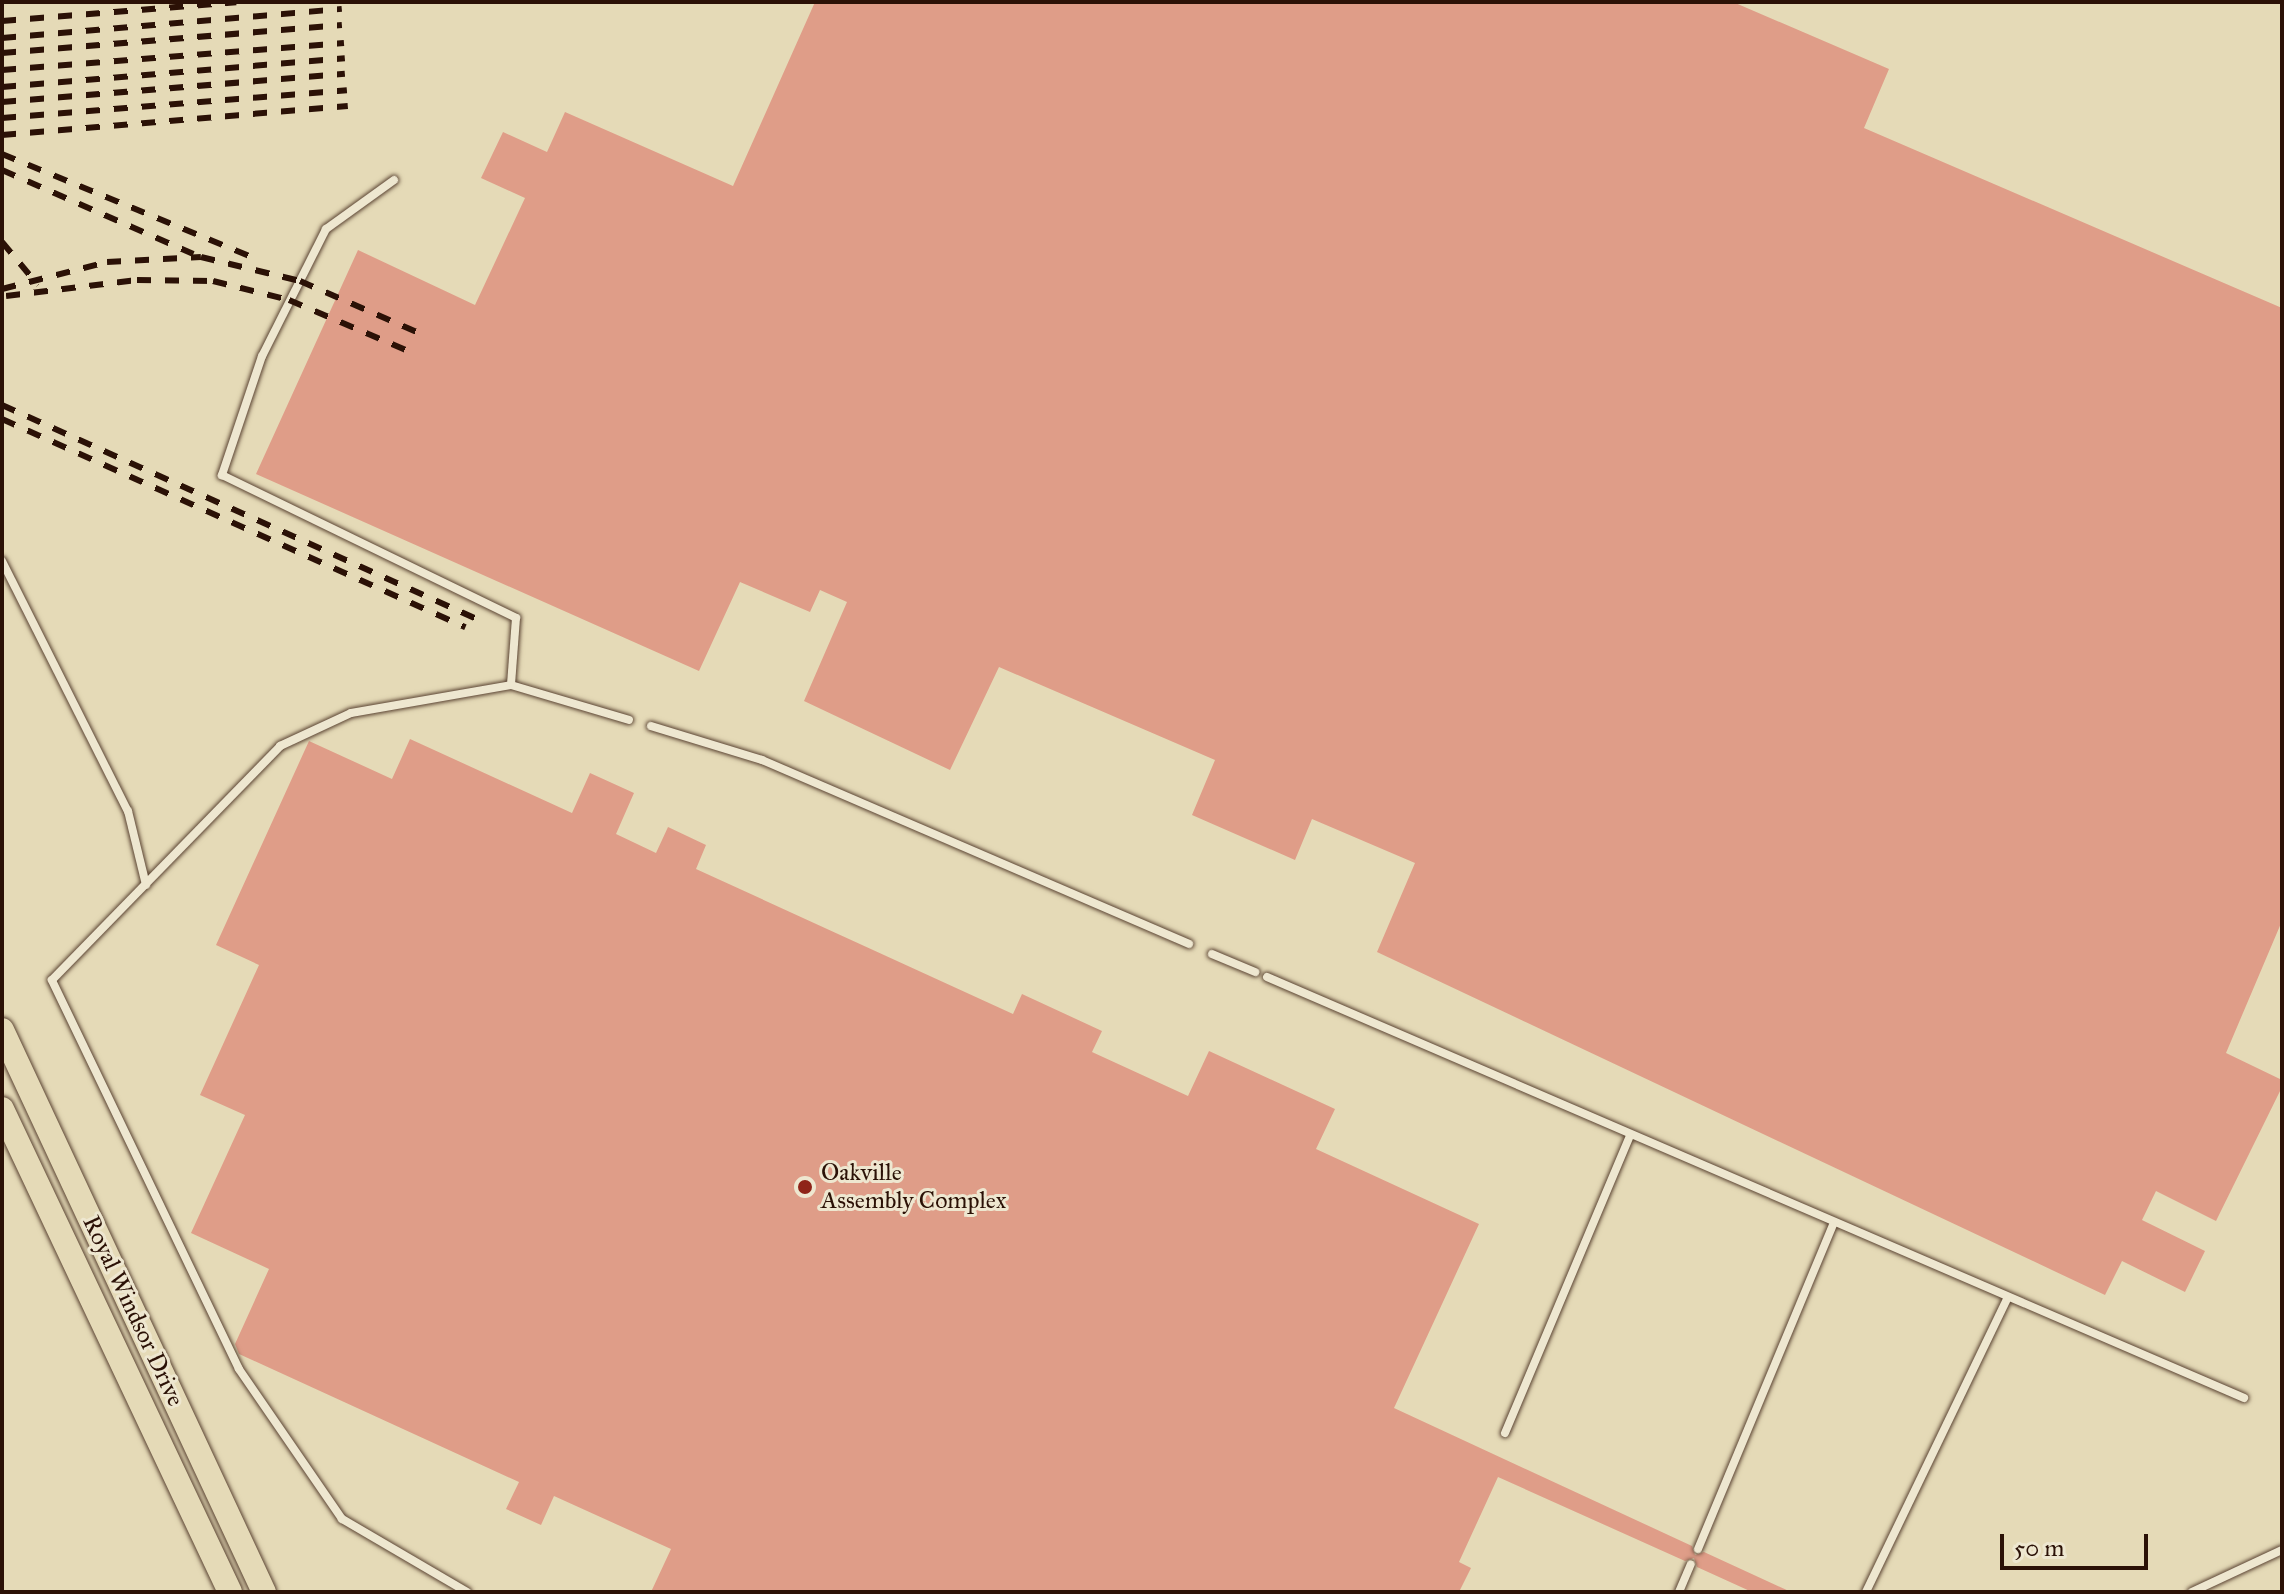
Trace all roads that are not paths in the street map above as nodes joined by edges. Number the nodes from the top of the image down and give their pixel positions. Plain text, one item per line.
1 (394, 180) dead end
2 (2, 561) edge
3 (511, 685) junction
4 (629, 720) dead end
5 (651, 726) dead end
6 (146, 885) junction
7 (1189, 944) dead end
8 (1212, 954) dead end
9 (1255, 972) dead end
10 (1267, 977) dead end
11 (2, 1030) edge
12 (2, 1109) edge
13 (1630, 1135) junction
14 (1834, 1223) junction
15 (2008, 1297) junction
16 (2244, 1398) dead end
17 (1505, 1433) dead end
18 (1698, 1549) dead end
19 (2282, 1550) edge
20 (1691, 1564) dead end
21 (230, 1592) edge
22 (264, 1592) edge
23 (467, 1592) edge
24 (1679, 1592) edge
25 (1866, 1592) edge
26 (2192, 1592) edge

1 - 3 lane
2 - 6 lane
3 - 4 lane
3 - 6 lane
5 - 7 lane
6 - 23 lane
8 - 9 lane
10 - 13 lane
11 - 22 main road, Royal Windsor Drive
12 - 21 main road, Royal Windsor Drive
13 - 14 lane
13 - 17 lane
14 - 15 lane
14 - 18 lane
15 - 16 lane
15 - 25 lane
19 - 26 lane
20 - 24 lane

